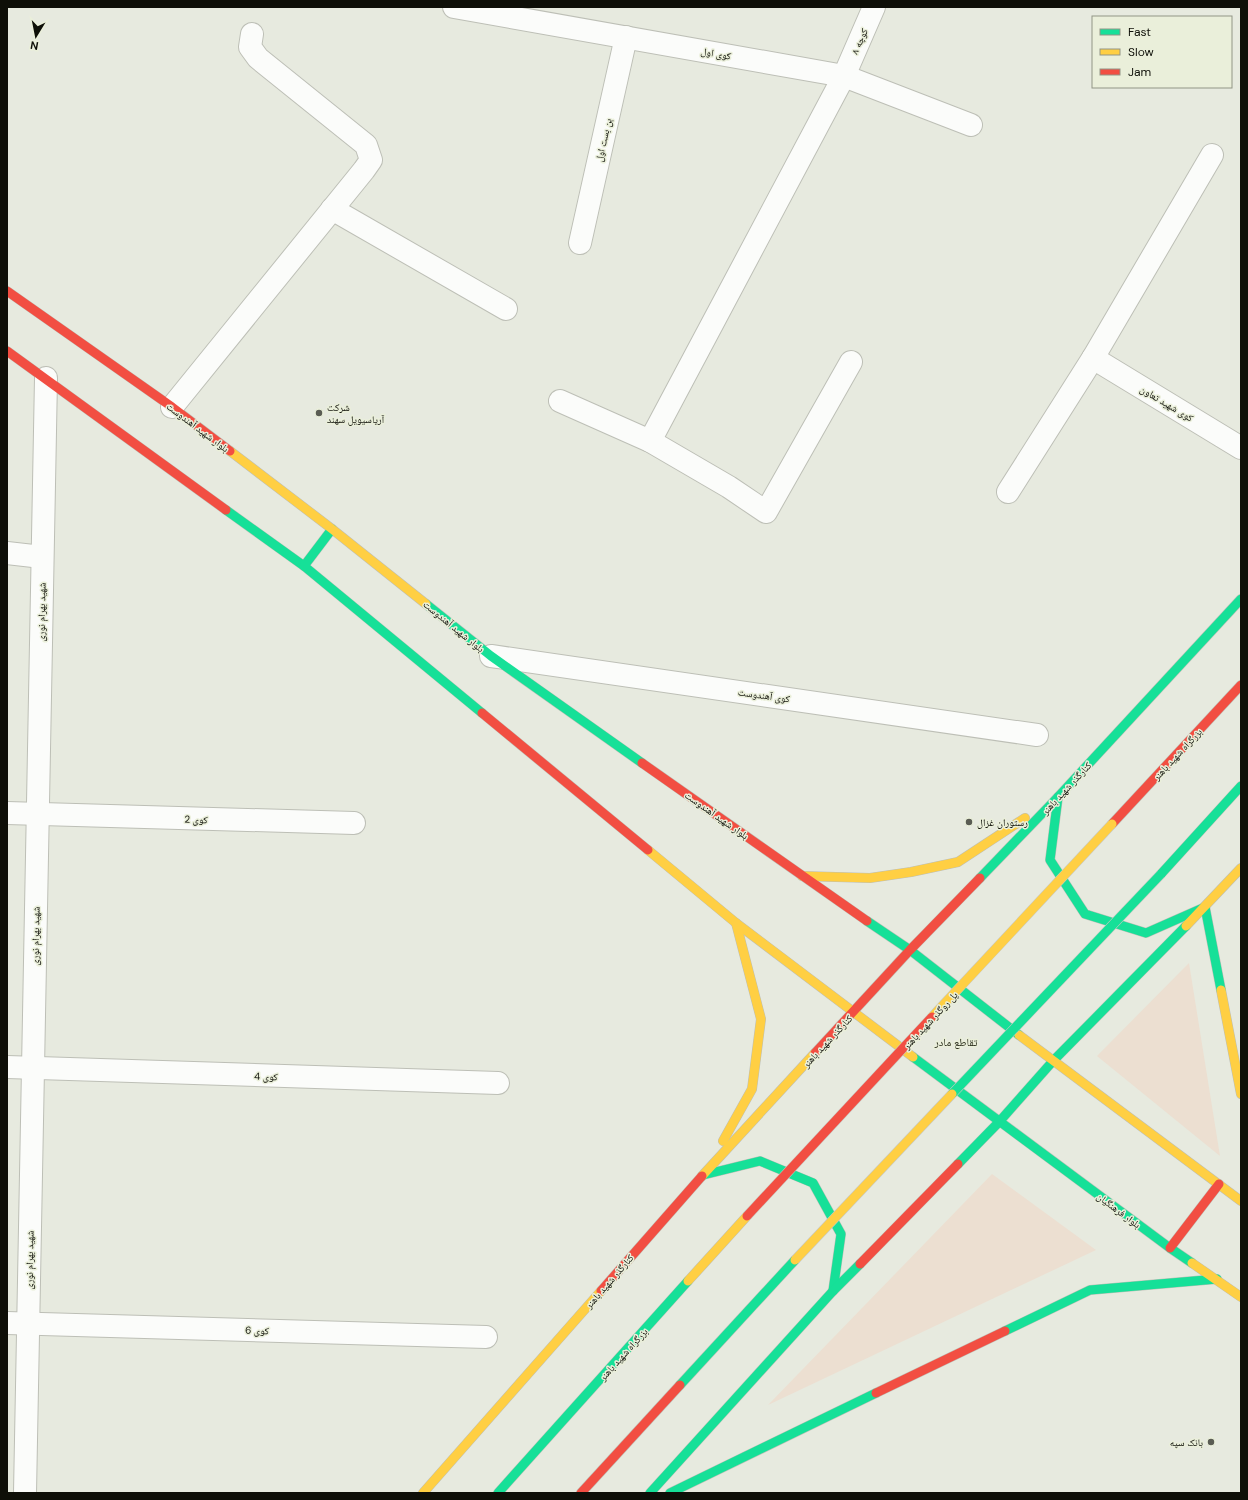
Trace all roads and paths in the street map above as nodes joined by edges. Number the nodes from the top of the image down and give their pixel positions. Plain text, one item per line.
1 (454, 7) edge
2 (874, 7) edge
3 (506, 11) edge
4 (252, 34) dead end
5 (626, 37) junction
6 (844, 76) junction
7 (971, 125) dead end
8 (1212, 155) dead end
9 (332, 208) junction
10 (580, 243) dead end
11 (7, 290) edge
12 (506, 309) dead end
13 (7, 351) edge
14 (1093, 358) junction
15 (851, 362) dead end
16 (46, 378) junction
17 (560, 401) dead end
18 (172, 407) junction
19 (650, 441) junction
20 (1241, 448) edge
21 (1008, 492) dead end
22 (332, 529) junction
23 (7, 554) edge
24 (42, 557) junction
25 (304, 566) junction
26 (1241, 599) edge
27 (491, 656) junction
28 (1241, 685) edge
29 (1037, 735) dead end
30 (1241, 786) edge
31 (1058, 797) junction
32 (7, 812) edge
33 (37, 814) junction
34 (354, 823) dead end
35 (1112, 824) joint
36 (1241, 868) edge
37 (802, 876) junction
38 (1205, 907) junction
39 (736, 923) junction
40 (910, 950) junction
41 (854, 1011) junction
42 (1053, 1061) junction
43 (7, 1067) edge
44 (33, 1068) junction
45 (498, 1083) dead end
46 (1241, 1094) edge
47 (999, 1122) junction
48 (703, 1175) junction
49 (1219, 1184) junction
50 (1241, 1201) edge
51 (747, 1216) joint
52 (1170, 1248) junction
53 (1217, 1279) junction
54 (833, 1291) junction
55 (1241, 1297) edge
56 (18, 1323) edge
57 (486, 1337) dead end
58 (25, 1493) edge
59 (423, 1493) edge
60 (498, 1493) edge
61 (581, 1493) edge
62 (650, 1493) edge
63 (670, 1493) edge

1 - 3 street, کوی اول
2 - 6 street, کوچه ۸
3 - 5 street, کوی اول
4 - 9 street
5 - 6 street, کوی اول
5 - 10 street, بن بست اول
6 - 7 street, کوی اول
6 - 19 street, کوچه ۸
8 - 14 street
9 - 12 street
9 - 18 street
11 - 18 main road, بلوار شهید آهندوست
13 - 16 main road
14 - 20 street, کوی شهید تعاون
14 - 21 street
15 - 19 street
16 - 24 street, شهید بهرام نوری
16 - 25 main road
17 - 19 street
18 - 22 main road, بلوار شهید آهندوست
22 - 25 main road
22 - 27 main road, بلوار شهید آهندوست
23 - 24 street
24 - 33 street, شهید بهرام نوری
25 - 39 main road
26 - 31 main road, کنارگذر شهید باهنر
27 - 29 street, کوی آهندوست
27 - 37 main road, بلوار شهید آهندوست
28 - 35 main road, بزرگراه شهید باهنر
30 - 61 main road, bridge
31 - 37 main road
31 - 38 main road
31 - 40 main road, کنارگذر شهید باهنر
32 - 33 street, کوی 2
33 - 34 street, کوی 2
33 - 44 street, شهید بهرام نوری
35 - 51 main road, پل روگذر شهید باهنر, bridge
36 - 38 main road
37 - 40 main road, بلوار شهید آهندوست
38 - 42 main road
38 - 46 main road
39 - 41 main road
39 - 48 main road
40 - 41 main road, کنارگذر شهید باهنر
40 - 42 main road, بلوار شهید آهندوست
41 - 47 main road, بلوار فرهنگیان
41 - 48 main road, کنارگذر شهید باهنر
42 - 47 main road
42 - 49 main road
43 - 44 street, کوی 4
44 - 45 street, کوی 4
44 - 56 street, شهید بهرام نوری
47 - 52 main road, بلوار فرهنگیان
47 - 54 main road
48 - 54 main road
48 - 59 main road, کنارگذر شهید باهنر
49 - 50 main road
49 - 52 main road
51 - 60 main road, بزرگراه شهید باهنر
52 - 53 main road, بلوار فرهنگیان
53 - 55 main road, بلوار فرهنگیان
53 - 63 main road
54 - 62 main road
56 - 57 street, کوی 6
56 - 58 street, شهید بهرام نوری

